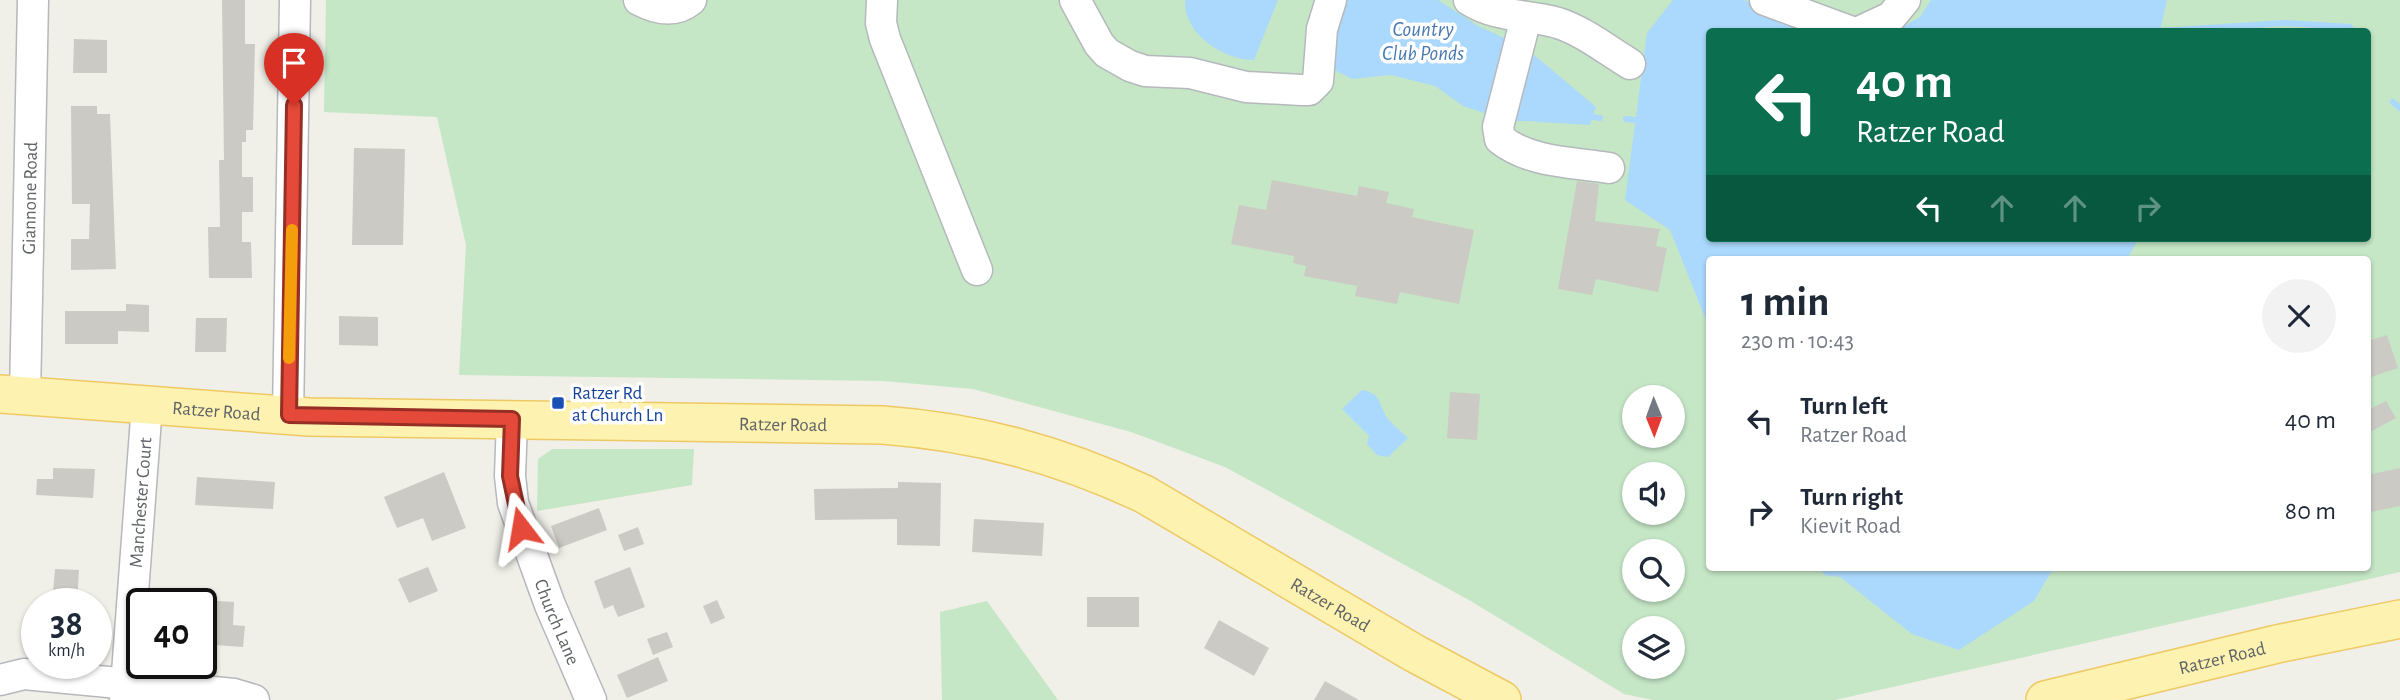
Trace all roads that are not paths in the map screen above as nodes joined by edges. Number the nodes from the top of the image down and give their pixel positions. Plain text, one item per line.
1 (33, 0) edge
2 (295, 0) edge
3 (639, 0) edge
4 (691, 0) edge
5 (882, 0) edge
6 (1075, 0) edge
7 (1331, 0) edge
8 (1469, 0) edge
9 (1765, 0) edge
10 (1905, 0) edge
11 (1841, 28) edge
12 (1868, 28) edge
13 (1523, 32) junction
14 (1630, 64) dead end
15 (1609, 168) dead end
16 (977, 270) dead end
17 (12, 395) edge
18 (147, 405) junction
19 (289, 415) junction
20 (512, 419) junction
21 (2400, 619) edge
22 (0, 680) edge
23 (126, 692) edge
24 (254, 700) edge
25 (591, 700) edge
26 (1502, 700) edge
27 (2045, 700) edge

1 - 17 street, Giannone Road
2 - 19 street
3 - 4 street
5 - 16 street
6 - 7 street
8 - 13 street
9 - 11 street
10 - 12 street
13 - 14 street
13 - 15 street
17 - 18 main road, Ratzer Road
18 - 19 main road, Ratzer Road
18 - 23 street, Manchester Court
19 - 20 main road, Ratzer Road
20 - 25 street, Church Lane
20 - 26 main road, Ratzer Road
21 - 27 main road, Ratzer Road
22 - 23 street
23 - 24 street

